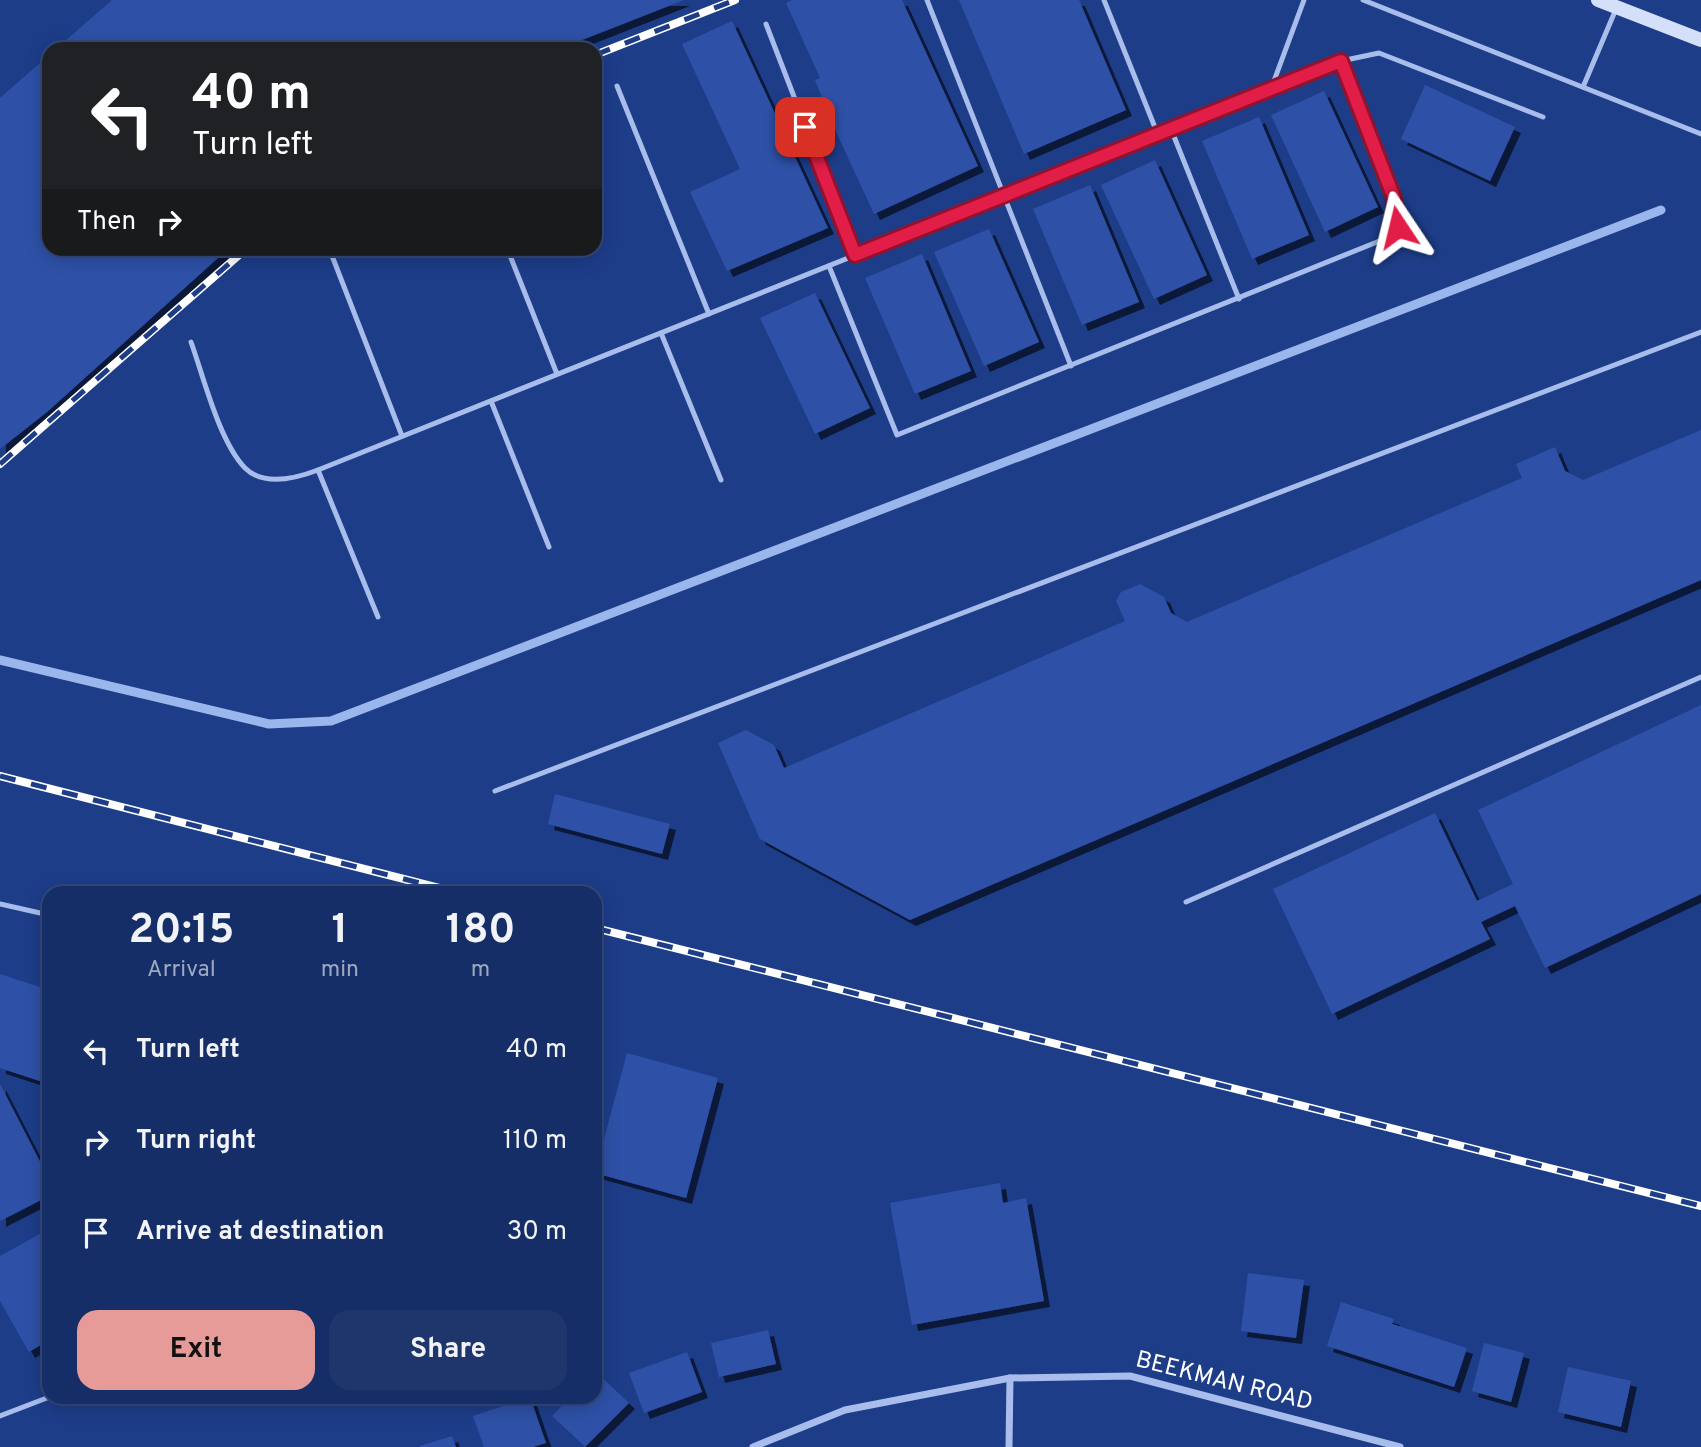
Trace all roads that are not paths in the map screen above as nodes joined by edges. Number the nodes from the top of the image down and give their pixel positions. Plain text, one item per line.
1 (927, 0) edge
2 (1104, 0) edge
3 (1304, 0) edge
4 (1363, 0) edge
5 (1598, 0) edge
6 (1617, 7) junction
7 (766, 24) dead end
8 (1701, 40) edge
9 (1341, 61) junction
10 (617, 86) dead end
11 (1583, 87) junction
12 (1271, 89) junction
13 (1543, 117) dead end
14 (1171, 129) junction
15 (1701, 134) edge
16 (1158, 135) junction
17 (1004, 196) junction
18 (855, 255) junction
19 (332, 256) edge
20 (510, 256) edge
21 (829, 266) junction
22 (1239, 299) junction
23 (709, 314) junction
24 (1701, 332) edge
25 (661, 333) junction
26 (191, 342) dead end
27 (1071, 366) junction
28 (557, 374) junction
29 (491, 401) junction
30 (402, 436) junction
31 (318, 470) junction
32 (721, 480) dead end
33 (548, 547) dead end
34 (378, 617) dead end
35 (1701, 677) edge
36 (495, 792) dead end
37 (1186, 902) dead end
38 (0, 904) edge
39 (42, 913) edge
40 (1010, 1378) junction
41 (42, 1400) edge
42 (0, 1416) edge
43 (752, 1447) edge
44 (1009, 1447) edge
45 (1401, 1447) edge

1 - 17 lane
2 - 16 lane
3 - 12 lane
4 - 11 lane
5 - 6 main road
6 - 8 main road
6 - 11 lane
7 - 18 lane
9 - 12 lane
9 - 13 lane
9 - 22 lane
10 - 23 lane
11 - 15 lane
12 - 14 lane
14 - 16 lane
14 - 22 lane
16 - 17 lane
17 - 18 lane
17 - 27 lane
18 - 21 lane
19 - 30 lane
20 - 28 lane
21 - 23 lane
21 - 27 lane
22 - 27 lane
23 - 25 lane
24 - 36 lane
25 - 28 lane
25 - 32 lane
26 - 31 lane
28 - 29 lane
29 - 30 lane
29 - 33 lane
30 - 31 lane
31 - 34 lane
35 - 37 lane
38 - 39 lane
40 - 43 street, BEEKMAN ROAD
40 - 44 street
40 - 45 street, BEEKMAN ROAD
41 - 42 lane

